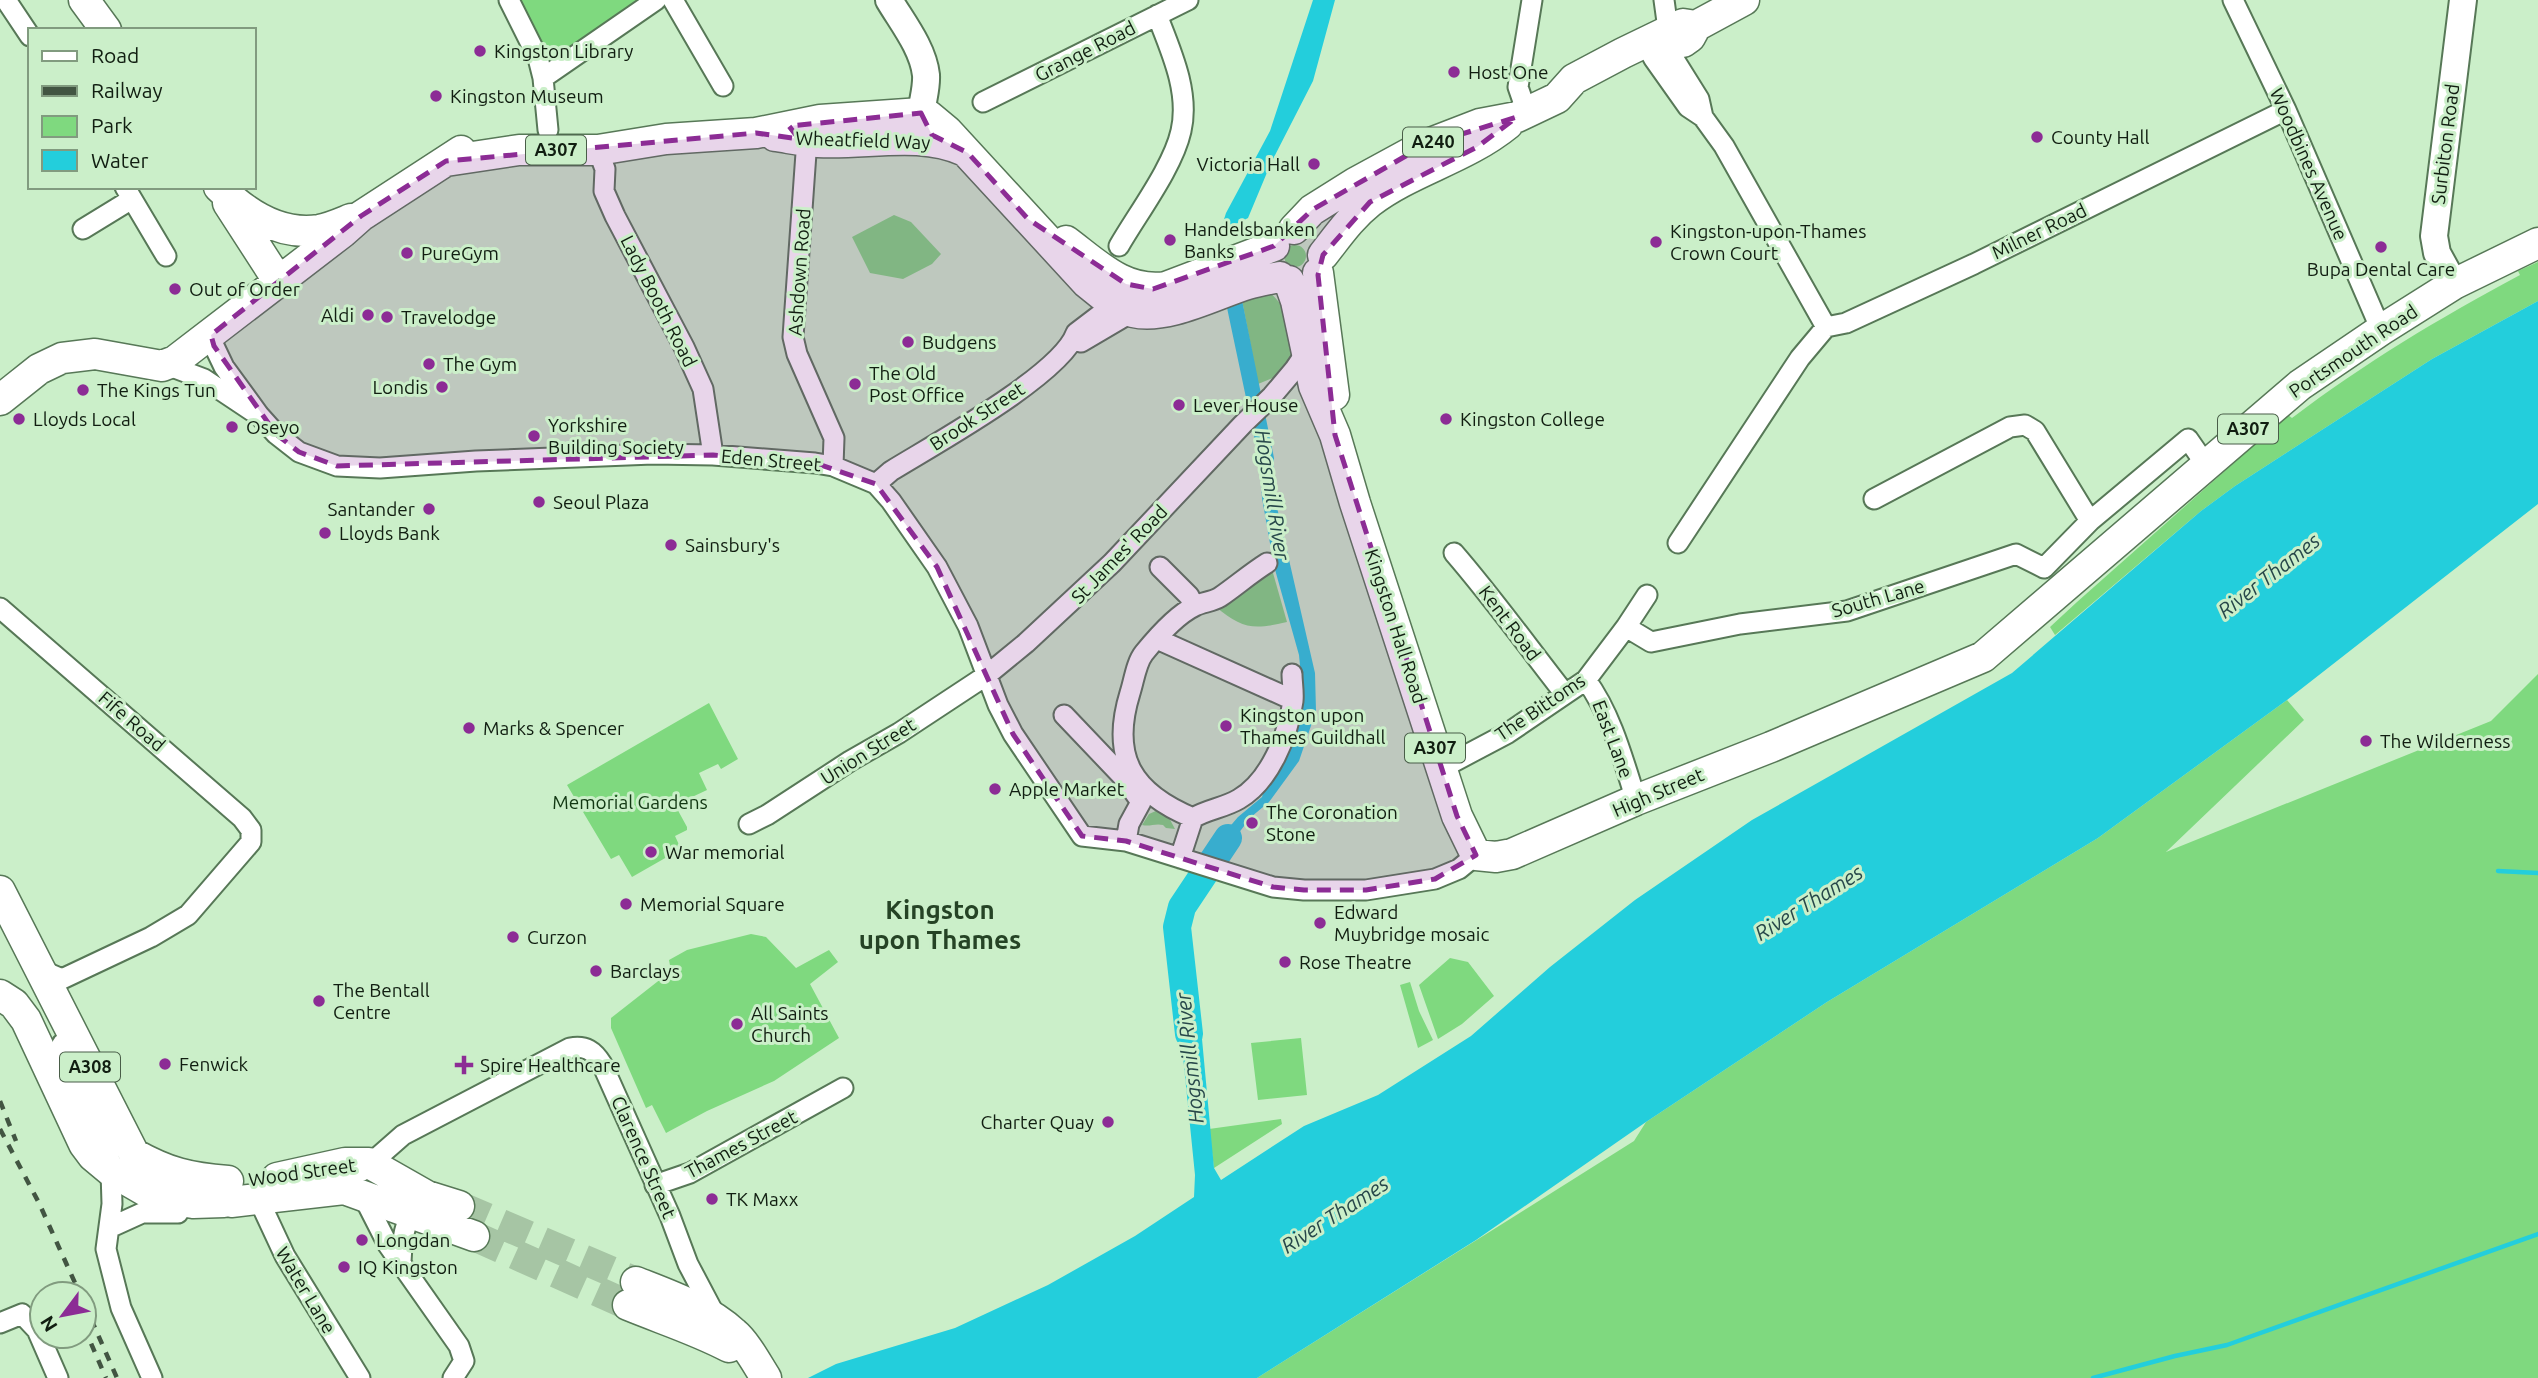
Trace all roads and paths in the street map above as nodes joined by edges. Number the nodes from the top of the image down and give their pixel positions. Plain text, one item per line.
1 (6, 0) edge
2 (84, 0) edge
3 (509, 0) edge
4 (656, 0) edge
5 (673, 0) edge
6 (889, 0) edge
7 (1188, 0) edge
8 (1532, 0) edge
9 (1664, 0) edge
10 (1744, 0) edge
11 (2233, 0) edge
12 (2463, 0) edge
13 (1157, 15) junction
14 (105, 28) edge
15 (28, 33) edge
16 (1667, 42) junction
17 (543, 78) junction
18 (723, 86) dead end
19 (983, 102) dead end
20 (2286, 110) junction
21 (921, 113) junction
22 (1522, 115) junction
23 (548, 130) junction
24 (666, 139) junction
25 (803, 140) junction
26 (955, 147) junction
27 (598, 150) junction
28 (446, 161) junction
29 (220, 189) edge
30 (221, 189) edge
31 (128, 193) edge
32 (360, 216) junction
33 (83, 229) dead end
34 (1284, 238) junction
35 (2538, 243) edge
36 (1119, 246) dead end
37 (166, 256) dead end
38 (1321, 264) junction
39 (1285, 279) junction
40 (279, 282) junction
41 (2454, 284) junction
42 (1128, 301) junction
43 (1826, 327) junction
44 (2381, 330) junction
45 (211, 335) junction
46 (1307, 351) junction
47 (167, 365) junction
48 (1314, 386) junction
49 (1271, 397) junction
50 (0, 400) edge
51 (259, 415) junction
52 (1335, 436) junction
53 (713, 455) junction
54 (2206, 465) junction
55 (833, 466) junction
56 (876, 484) junction
57 (1874, 499) dead end
58 (2090, 522) junction
59 (1678, 542) dead end
60 (1454, 553) dead end
61 (1267, 563) dead end
62 (1160, 566) dead end
63 (2050, 580) junction
64 (1647, 595) dead end
65 (1194, 606) junction
66 (0, 608) edge
67 (1626, 627) junction
68 (1157, 639) junction
69 (1292, 674) dead end
70 (987, 675) junction
71 (1586, 680) junction
72 (1565, 694) junction
73 (1293, 700) junction
74 (1064, 715) dead end
75 (1442, 768) junction
76 (1636, 800) junction
77 (1194, 818) junction
78 (749, 824) dead end
79 (1126, 841) junction
80 (1476, 855) junction
81 (1186, 859) junction
82 (0, 891) edge
83 (0, 915) edge
84 (41, 970) junction
85 (0, 995) edge
86 (594, 1052) joint
87 (843, 1088) dead end
88 (369, 1163) junction
89 (111, 1171) junction
90 (655, 1185) junction
91 (347, 1191) junction
92 (236, 1200) junction
93 (419, 1204) junction
94 (459, 1206) tunnel mouth
95 (109, 1228) junction
96 (474, 1236) tunnel mouth
97 (401, 1262) junction
98 (688, 1264) junction
99 (681, 1300) junction
100 (0, 1322) edge
101 (719, 1332) junction
102 (760, 1370) edge
103 (58, 1378) edge
104 (152, 1378) edge
105 (360, 1378) edge
106 (453, 1378) edge

1 - 15 street
2 - 14 main road
3 - 17 street
4 - 17 street
5 - 18 street
6 - 21 main road
7 - 13 street, Grange Road
8 - 22 street
9 - 16 street
10 - 16 main road, A240
11 - 20 street, Woodbines Avenue
12 - 41 main road, Surbiton Road
13 - 19 street, Grange Road
13 - 36 street
16 - 22 main road, A240
16 - 43 street
17 - 23 street
20 - 43 street, Milner Road
20 - 44 street, Woodbines Avenue
21 - 25 main road, Wheatfield Way / A307
21 - 26 main road, Wheatfield Way
22 - 34 main road, A240
22 - 38 main road, A240
23 - 24 main road, Wheatfield Way / A307
23 - 28 main road, Wheatfield Way / A307
24 - 25 main road, Wheatfield Way / A307
24 - 27 main road, Wheatfield Way / A307
25 - 26 main road, Wheatfield Way / A307
25 - 55 street, Ashdown Road
26 - 42 main road, Wheatfield Way
27 - 28 main road, Wheatfield Way / A307
27 - 53 street, Lady Booth Road
28 - 32 main road, Wheatfield Way / A307
29 - 40 main road, A307
30 - 32 main road, Wheatfield Way / A307
31 - 33 street
31 - 37 street
32 - 40 main road, Wheatfield Way / A307
34 - 38 main road
34 - 39 main road
34 - 42 main road
35 - 41 main road, Portsmouth Road / A307
38 - 39 main road
38 - 52 main road, Kingston Hall Road / A307
39 - 42 main road
39 - 46 main road, Kingston Hall Road / A307
40 - 45 main road, Wheatfield Way / A307
41 - 44 main road, Portsmouth Road / A307
42 - 56 street, Brook Street
43 - 59 street
44 - 54 main road, Portsmouth Road / A307
45 - 47 main road, Wheatfield Way / A307
45 - 51 street
46 - 48 main road, Kingston Hall Road / A307
46 - 49 street, St James' Road
47 - 50 main road
47 - 51 street
48 - 49 street
48 - 52 main road, Kingston Hall Road / A307
49 - 70 street, St James' Road
51 - 53 street, Eden Street
52 - 75 main road, Kingston Hall Road / A307
53 - 55 street, Eden Street
54 - 58 street
54 - 63 main road, Portsmouth Road / A307
55 - 56 street, Eden Street
56 - 70 street, Eden Street
57 - 58 street
58 - 63 street
60 - 72 street, Kent Road
61 - 65 street
62 - 65 street
63 - 67 street, South Lane
63 - 76 main road, High Street / A307
64 - 67 street, The Bittoms
65 - 68 street
66 - 84 street, Fife Road
67 - 71 street, The Bittoms
68 - 73 street
68 - 77 street
69 - 73 street
70 - 78 street, Union Street
70 - 79 street, Eden Street
71 - 72 street, The Bittoms
71 - 76 street, East Lane
72 - 75 street, The Bittoms
73 - 77 street
74 - 79 street
75 - 80 main road, Kingston Hall Road / A307
76 - 80 main road, High Street / A307
77 - 81 street
79 - 81 street
80 - 81 street
82 - 84 main road, Wood Street / A308
83 - 89 street
84 - 92 main road, Wood Street / A308
85 - 89 main road, A308
86 - 88 street, Wood Street
86 - 90 street, Clarence Street
87 - 90 street, Thames Street
88 - 91 street, Wood Street
88 - 92 main road, Wood Street / A308
88 - 93 main road, A308
89 - 92 main road, Wood Street / A308
89 - 95 street
90 - 98 street, Clarence Street
91 - 92 main road, Wood Street / A308
91 - 93 main road, A308
91 - 97 street
92 - 95 street
92 - 105 street, Water Lane
93 - 94 main road, A308
93 - 96 main road, A308
93 - 97 street
95 - 104 street
97 - 106 street
98 - 99 street
98 - 101 street, Clarence Street
99 - 101 main road
99 - 101 main road
100 - 103 street
101 - 102 main road

